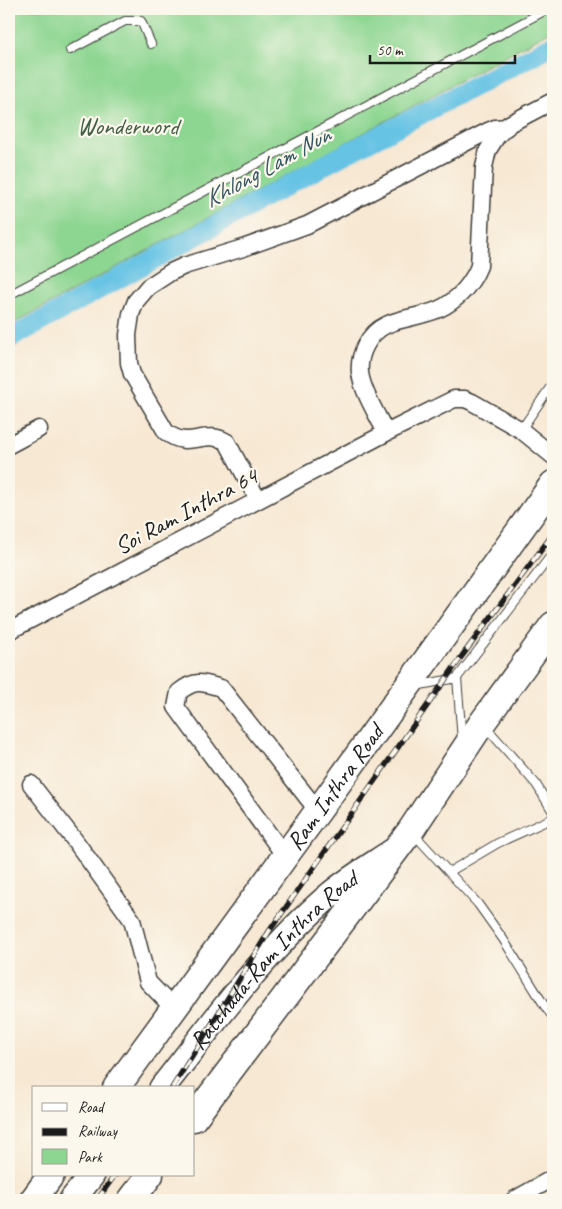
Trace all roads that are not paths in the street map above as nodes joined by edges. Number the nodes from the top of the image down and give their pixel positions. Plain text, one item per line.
1 (545, 9) edge
2 (151, 44) dead end
3 (70, 50) dead end
4 (553, 101) edge
5 (507, 127) junction
6 (9, 295) edge
7 (553, 383) edge
8 (39, 429) dead end
9 (521, 430) junction
10 (386, 433) junction
11 (9, 445) edge
12 (553, 456) edge
13 (553, 484) edge
14 (258, 500) junction
15 (553, 553) edge
16 (9, 631) edge
17 (548, 636) edge
18 (457, 678) junction
19 (407, 688) junction
20 (482, 723) junction
21 (463, 751) junction
22 (30, 784) dead end
23 (318, 811) junction
24 (553, 812) edge
25 (553, 818) edge
26 (405, 839) junction
27 (285, 856) junction
28 (449, 872) junction
29 (174, 1008) junction
30 (553, 1017) edge
31 (117, 1086) edge
32 (164, 1086) edge
33 (195, 1117) edge
34 (50, 1176) edge
35 (149, 1176) edge
36 (90, 1177) edge
37 (553, 1178) edge
38 (33, 1200) edge
39 (72, 1200) edge
40 (131, 1200) edge
41 (514, 1200) edge

1 - 6 lane
2 - 3 lane
4 - 5 street
5 - 10 street
5 - 14 street
7 - 9 lane
8 - 11 street
9 - 10 street, Soi Ram Inthra 64
9 - 12 street, Soi Ram Inthra 64
10 - 14 street, Soi Ram Inthra 64
13 - 19 highway, Ram Inthra Road
14 - 16 street, Soi Ram Inthra 64
15 - 18 lane
17 - 20 highway
18 - 19 lane
18 - 21 lane
19 - 23 highway, Ram Inthra Road
20 - 21 highway
20 - 24 lane
21 - 26 highway
22 - 29 street
23 - 27 highway, Ram Inthra Road
23 - 27 street
25 - 28 lane
26 - 28 lane
26 - 32 main road, Ratchada-Ram Inthra Road
26 - 33 highway
27 - 29 highway, Ram Inthra Road
28 - 30 lane
29 - 31 highway, Ram Inthra Road
34 - 38 highway
35 - 40 highway
36 - 39 main road
37 - 41 street

